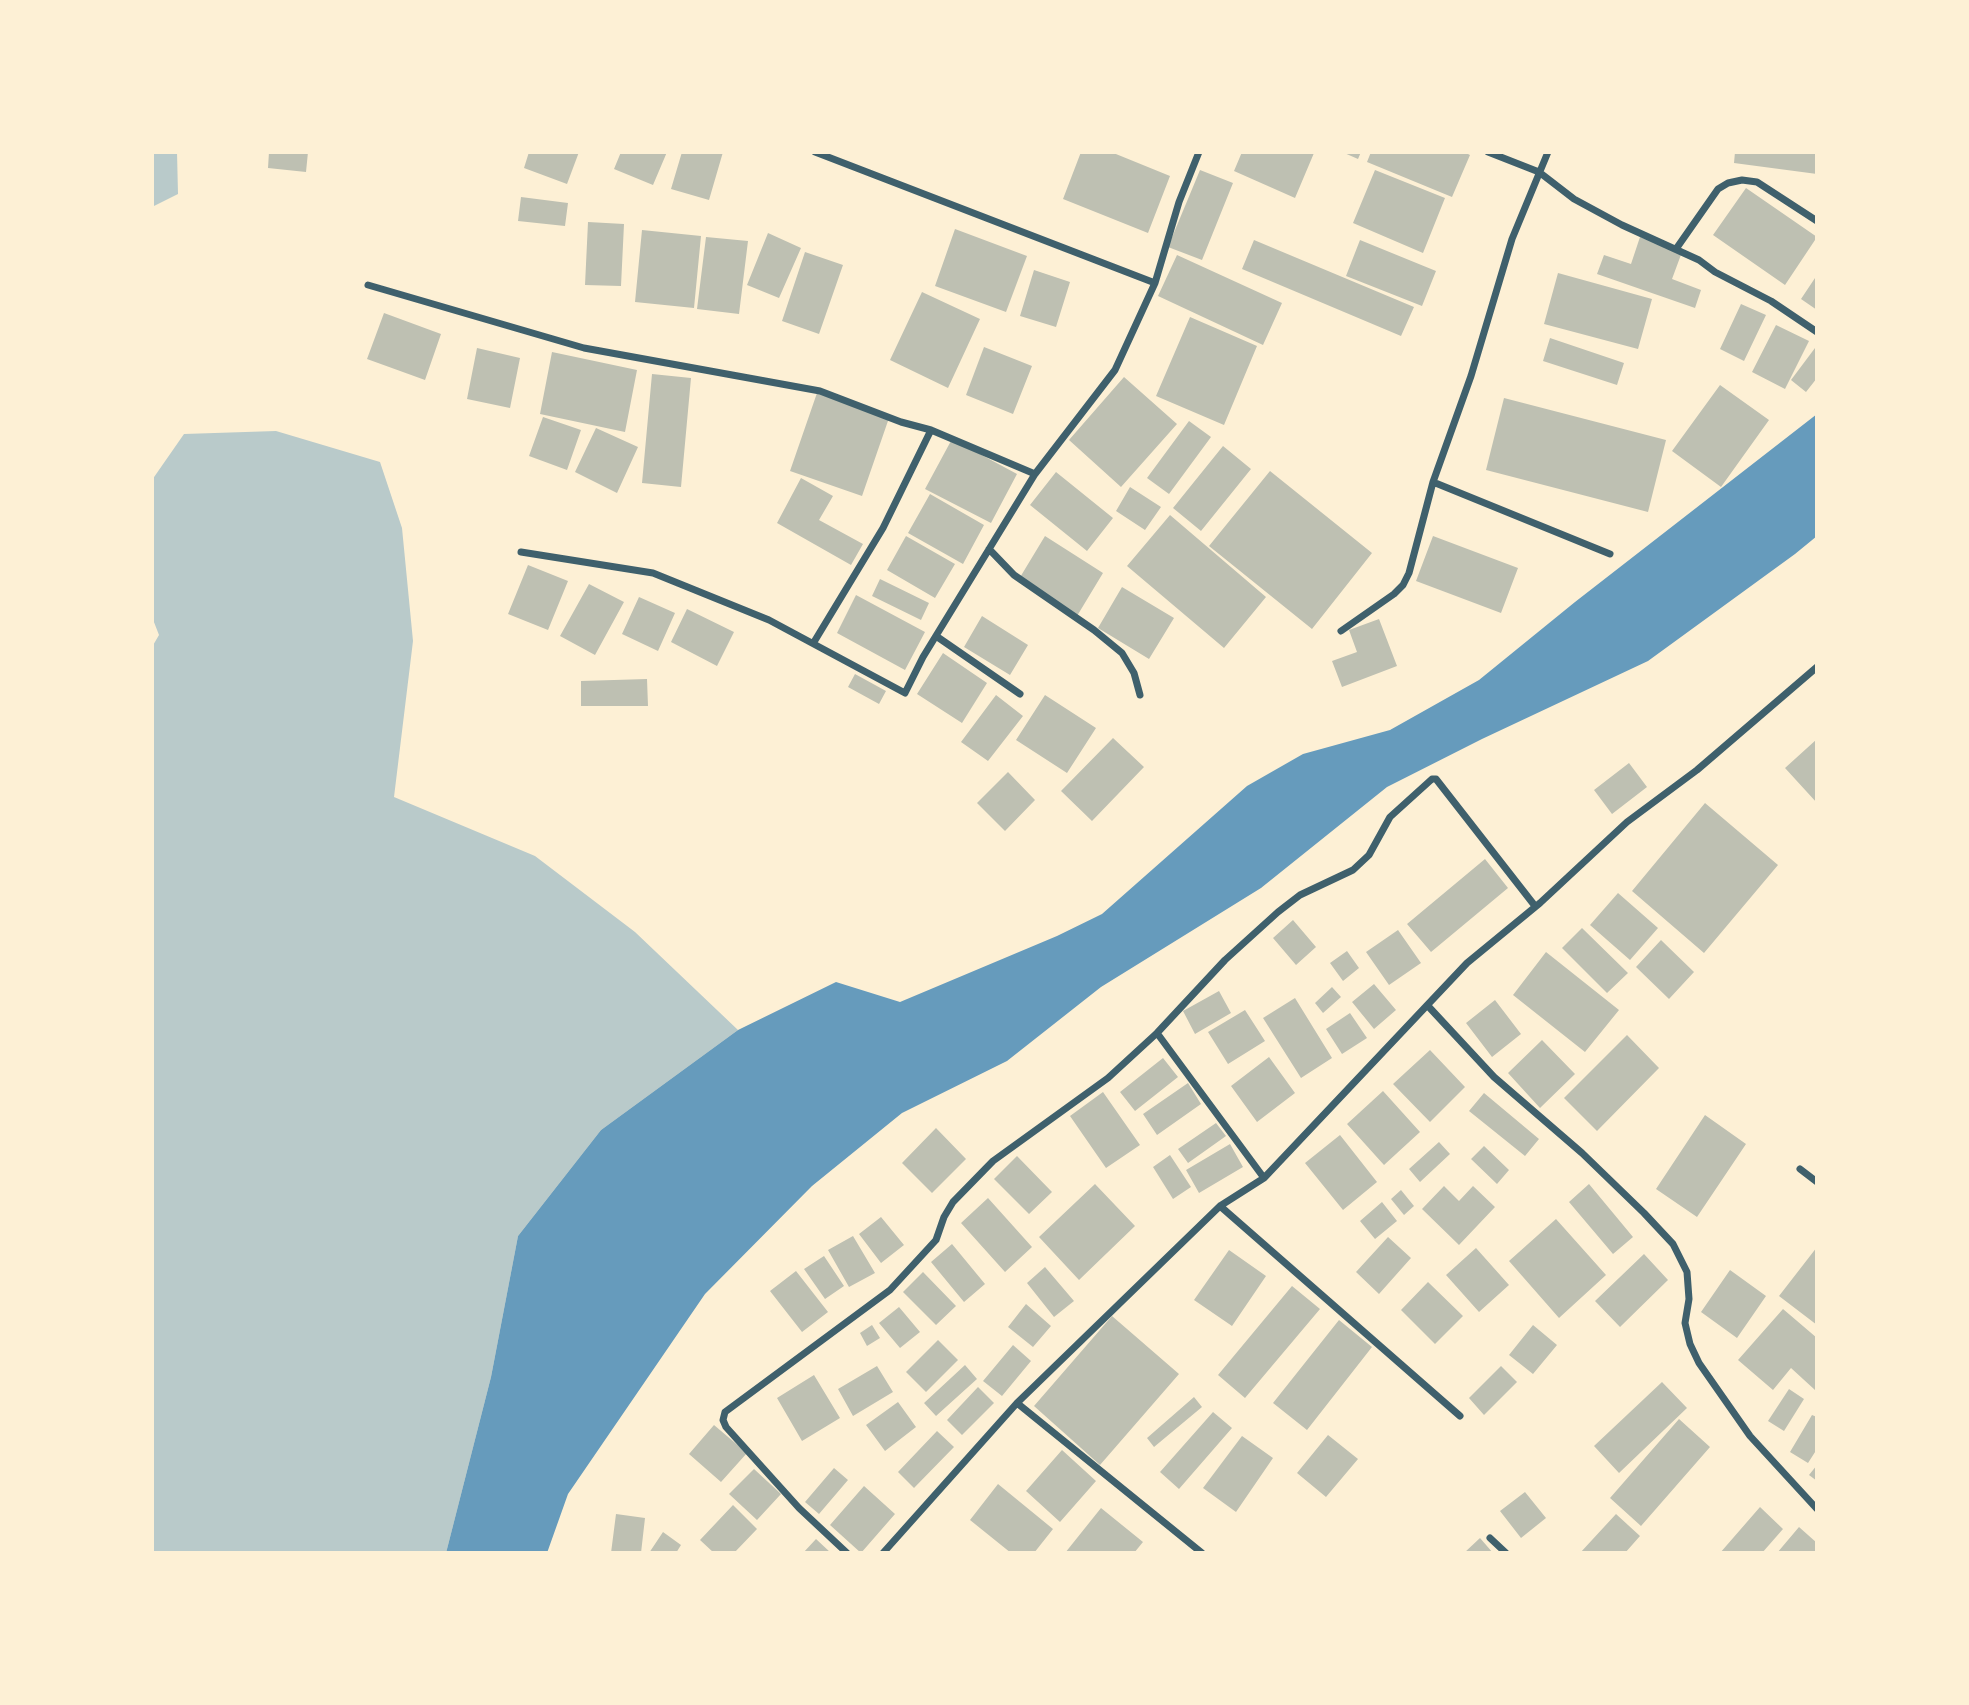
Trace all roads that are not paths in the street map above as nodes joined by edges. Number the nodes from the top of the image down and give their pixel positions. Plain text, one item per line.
1 (815, 152) edge
2 (1199, 152) edge
3 (1488, 152) edge
4 (1548, 152) edge
5 (1539, 172) junction
6 (1817, 221) edge
7 (1676, 249) junction
8 (1155, 283) junction
9 (368, 285) dead end
10 (1817, 332) edge
11 (931, 430) junction
12 (1035, 474) junction
13 (1433, 482) junction
14 (989, 549) junction
15 (521, 552) dead end
16 (1610, 554) dead end
17 (1341, 631) dead end
18 (936, 636) junction
19 (814, 642) junction
20 (1817, 667) edge
21 (1810, 674) junction
22 (1817, 681) edge
23 (1020, 694) dead end
24 (1140, 695) dead end
25 (1535, 906) junction
26 (1428, 1006) junction
27 (1157, 1033) junction
28 (1800, 1168) dead end
29 (1264, 1178) junction
30 (1817, 1182) edge
31 (1220, 1206) junction
32 (1017, 1403) junction
33 (1460, 1416) dead end
34 (1817, 1508) edge
35 (1490, 1538) dead end
36 (847, 1553) edge
37 (883, 1553) edge
38 (1202, 1553) edge
39 (1506, 1553) edge

1 - 8 street
2 - 8 street
3 - 5 street
4 - 5 street
5 - 7 street
5 - 13 street
6 - 7 street
7 - 10 street
8 - 12 street
9 - 11 street
11 - 12 street
11 - 19 street
12 - 14 street
13 - 16 street
13 - 17 street
14 - 18 street
14 - 24 street
15 - 19 street
18 - 19 street
18 - 23 street
20 - 21 street
21 - 22 street
21 - 25 street
25 - 26 street
25 - 27 street
26 - 29 street
26 - 34 street
27 - 29 street
27 - 36 street
28 - 30 street
29 - 31 street
31 - 32 street
31 - 33 street
32 - 37 street
32 - 38 street
35 - 39 street

